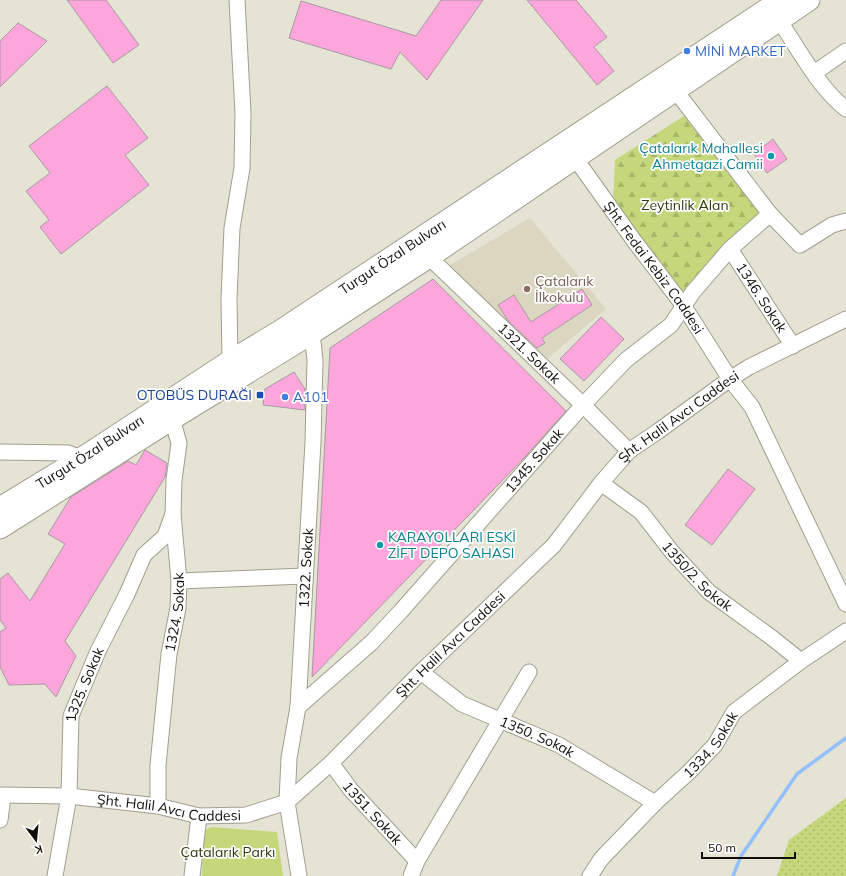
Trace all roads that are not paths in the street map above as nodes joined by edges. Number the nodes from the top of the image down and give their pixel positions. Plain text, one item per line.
1 (237, 0) edge
2 (781, 0) edge
3 (809, 0) edge
4 (780, 20) junction
5 (846, 51) edge
6 (814, 72) junction
7 (674, 90) junction
8 (846, 110) edge
9 (575, 158) junction
10 (770, 214) junction
11 (846, 220) edge
12 (730, 249) junction
13 (429, 257) junction
14 (683, 305) junction
15 (846, 319) edge
16 (312, 333) junction
17 (793, 346) junction
18 (230, 361) junction
19 (730, 379) junction
20 (583, 405) junction
21 (172, 419) junction
22 (629, 451) junction
23 (0, 452) edge
24 (82, 458) junction
25 (601, 483) junction
26 (0, 508) edge
27 (174, 514) junction
28 (0, 528) edge
29 (305, 576) junction
30 (179, 581) junction
31 (846, 604) edge
32 (846, 631) edge
33 (801, 661) junction
34 (421, 672) junction
35 (529, 672) dead end
36 (298, 707) junction
37 (500, 719) junction
38 (331, 763) junction
39 (2, 796) edge
40 (69, 796) junction
41 (287, 802) junction
42 (655, 802) junction
43 (158, 806) junction
44 (199, 816) junction
45 (0, 820) edge
46 (417, 861) junction
47 (55, 876) edge
48 (192, 876) edge
49 (299, 876) edge
50 (411, 876) edge
51 (590, 876) edge

1 - 18 street
2 - 18 main road, Turgut Özal Bulvarı
3 - 4 main road, Turgut Özal Bulvarı
4 - 6 street
4 - 7 main road, Turgut Özal Bulvarı
5 - 6 street
6 - 8 street
7 - 9 main road, Turgut Özal Bulvarı
7 - 10 street
9 - 13 main road, Turgut Özal Bulvarı
9 - 14 street, Şht. Fedai Kebiz Caddesi
10 - 11 street
10 - 12 street, 1345. Sokak
12 - 14 street, 1345. Sokak
12 - 17 street, 1346. Sokak
13 - 16 main road, Turgut Özal Bulvarı
13 - 20 street, 1321. Sokak
14 - 19 street, Şht. Fedai Kebiz Caddesi
14 - 20 street, 1345. Sokak
15 - 17 street, Şht. Halil Avcı Caddesi
16 - 21 main road, Turgut Özal Bulvarı
16 - 29 street, 1322. Sokak
17 - 19 street, Şht. Halil Avcı Caddesi
18 - 24 main road, Turgut Özal Bulvarı
19 - 22 street, Şht. Halil Avcı Caddesi
19 - 31 street, Şht. Fedai Kebiz Caddesi
20 - 22 street, 1321. Sokak
20 - 36 street, 1345. Sokak
21 - 27 street, 1324. Sokak
21 - 28 main road, Turgut Özal Bulvarı
22 - 25 street, Şht. Halil Avcı Caddesi
23 - 24 street
24 - 26 main road, Turgut Özal Bulvarı
25 - 33 street, 1350/2. Sokak
25 - 34 street, Şht. Halil Avcı Caddesi
27 - 30 street, 1324. Sokak
27 - 40 street, 1325. Sokak
29 - 30 street
29 - 36 street, 1322. Sokak
30 - 43 street, 1324. Sokak
32 - 33 street, 1334. Sokak
33 - 42 street, 1334. Sokak
34 - 37 street, 1350. Sokak
34 - 38 street, Şht. Halil Avcı Caddesi
35 - 37 street
36 - 41 street, 1322. Sokak
37 - 42 street, 1350. Sokak
37 - 46 street
38 - 41 street, Şht. Halil Avcı Caddesi
38 - 46 street, 1351. Sokak
39 - 40 street, Şht. Halil Avcı Caddesi
39 - 45 street
40 - 43 street, Şht. Halil Avcı Caddesi
40 - 47 street, 1325. Sokak
41 - 44 street, Şht. Halil Avcı Caddesi
41 - 49 street, 1322. Sokak
42 - 51 street, 1334. Sokak
43 - 44 street, Şht. Halil Avcı Caddesi
44 - 48 street
46 - 50 street

